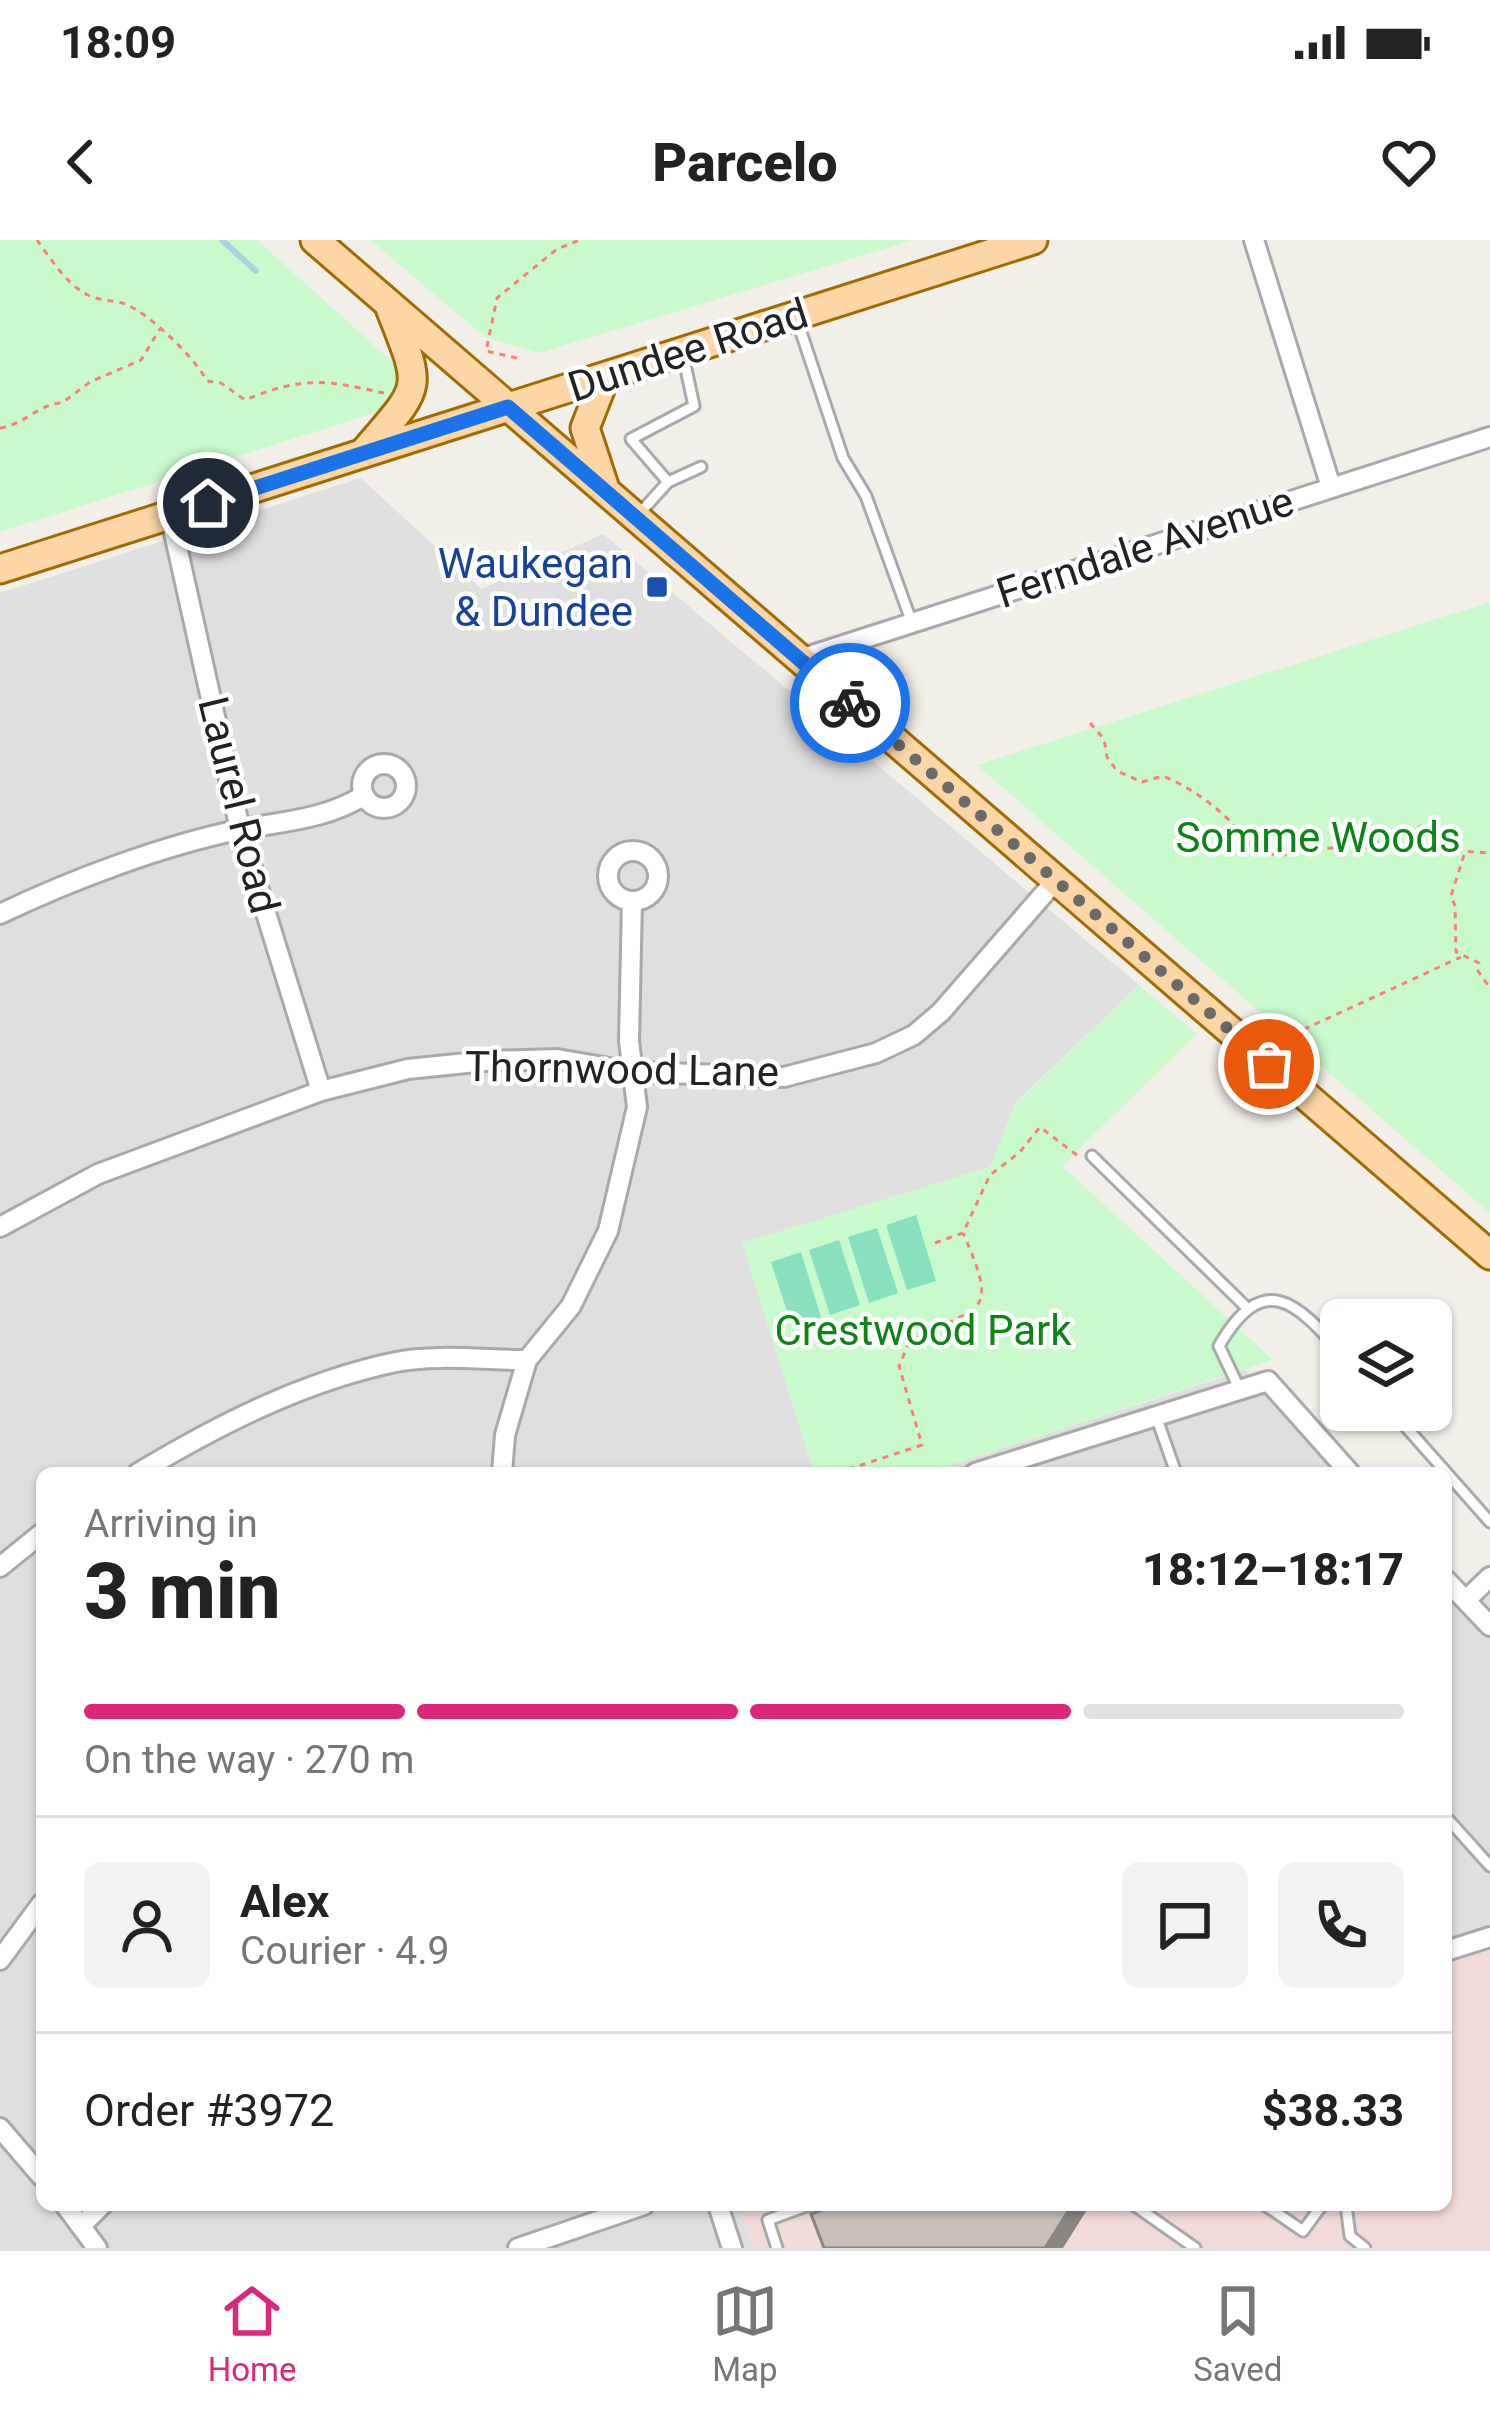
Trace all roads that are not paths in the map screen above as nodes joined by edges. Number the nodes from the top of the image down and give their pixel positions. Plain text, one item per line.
1 (315, 240) edge
2 (1033, 240) edge
3 (1254, 240) edge
4 (389, 304) junction
5 (795, 316) junction
6 (683, 352) junction
7 (605, 376) junction
8 (508, 407) junction
9 (1490, 437) edge
10 (362, 454) junction
11 (701, 466) dead end
12 (668, 482) junction
13 (1331, 487) junction
14 (607, 493) junction
15 (170, 515) junction
16 (636, 518) junction
17 (0, 569) edge
18 (911, 623) junction
19 (800, 659) junction
20 (363, 796) dead end
21 (240, 829) junction
22 (1056, 880) junction
23 (632, 901) dead end
24 (0, 914) edge
25 (633, 1072) junction
26 (321, 1091) junction
27 (1092, 1156) road end
28 (0, 1226) edge
29 (1490, 1255) edge
30 (1246, 1307) junction
31 (1320, 1329) edge
32 (527, 1360) junction
33 (1240, 1389) junction
34 (1156, 1415) junction
35 (1410, 1431) edge
36 (148, 1467) edge
37 (502, 1467) edge
38 (994, 1467) edge
39 (1174, 1467) edge
40 (1345, 1467) edge
41 (1441, 1467) edge
42 (1452, 1479) edge
43 (1490, 1522) edge
44 (36, 1538) edge
45 (0, 1567) edge
46 (1490, 1577) edge
47 (1452, 1587) edge
48 (1466, 1600) junction
49 (1490, 1627) edge
50 (1452, 1824) edge
51 (1490, 1866) edge
52 (36, 1912) edge
53 (1490, 1937) edge
54 (1452, 1949) edge
55 (0, 1960) edge
56 (0, 2128) edge
57 (36, 2170) edge
58 (70, 2211) edge
59 (96, 2211) edge
60 (626, 2211) edge
61 (720, 2211) edge
62 (793, 2211) edge
63 (1143, 2211) edge
64 (1274, 2211) edge
65 (1318, 2211) edge
66 (1347, 2211) edge
67 (82, 2224) junction
68 (98, 2248) edge
69 (518, 2248) edge
70 (732, 2248) edge
71 (776, 2248) edge
72 (1195, 2248) edge
73 (1365, 2248) edge

1 - 4 main road
2 - 5 main road, Dundee Road
3 - 13 street
4 - 8 main road
4 - 10 main road
5 - 6 main road, Dundee Road
5 - 18 lane
6 - 7 main road, Dundee Road
6 - 12 lane
7 - 8 main road, Dundee Road
7 - 14 main road
8 - 10 main road, Dundee Road
8 - 14 main road
9 - 13 street, Ferndale Avenue
10 - 15 main road, Dundee Road
11 - 12 lane
12 - 16 lane
13 - 18 street, Ferndale Avenue
14 - 16 main road
15 - 17 main road, Dundee Road
15 - 21 street, Laurel Road
16 - 19 main road
18 - 19 street, Ferndale Avenue
19 - 22 main road
20 - 21 street
21 - 24 street
21 - 26 street, Laurel Road
22 - 25 street, Thornwood Lane
22 - 29 main road
23 - 25 street
25 - 26 street, Thornwood Lane
25 - 32 street
26 - 28 street, Thornwood Lane
27 - 30 lane
30 - 31 lane
30 - 33 lane
32 - 36 street
32 - 37 street
33 - 34 street
33 - 40 street
34 - 38 street
34 - 39 lane
35 - 41 lane
42 - 43 lane
44 - 45 street
46 - 48 street
47 - 48 street
48 - 49 street
50 - 51 lane
52 - 55 street
53 - 54 street
56 - 57 street
58 - 67 street
59 - 67 street
60 - 69 street
61 - 70 street
62 - 71 lane
63 - 72 lane
64 - 65 lane
66 - 73 lane
67 - 68 street

